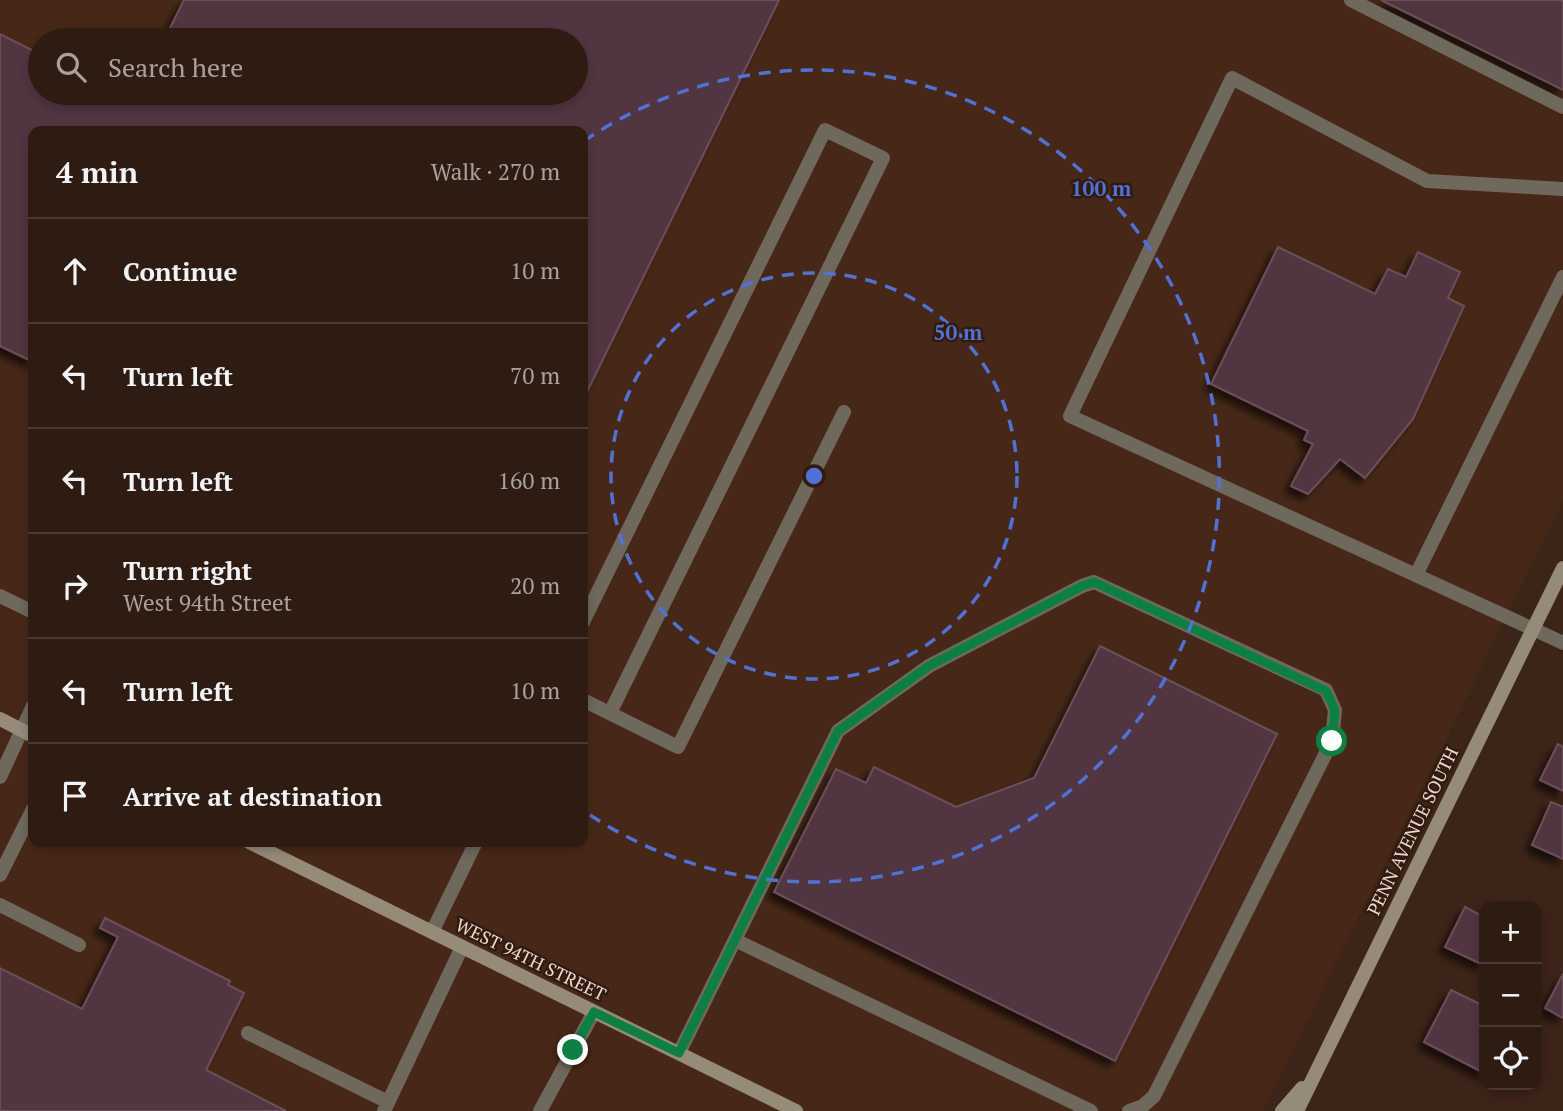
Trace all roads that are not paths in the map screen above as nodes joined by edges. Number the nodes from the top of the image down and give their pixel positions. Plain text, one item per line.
1 (1351, 0) edge
2 (1563, 107) edge
3 (1563, 189) edge
4 (1563, 277) edge
5 (844, 412) dead end
6 (1563, 568) edge
7 (1416, 575) junction
8 (0, 596) edge
9 (28, 610) edge
10 (588, 612) edge
11 (1533, 629) junction
12 (1563, 643) edge
13 (588, 702) edge
14 (610, 713) junction
15 (0, 719) edge
16 (28, 733) edge
17 (0, 777) edge
18 (28, 819) edge
19 (259, 847) edge
20 (474, 847) edge
21 (0, 875) edge
22 (0, 905) edge
23 (432, 932) junction
24 (735, 940) junction
25 (79, 945) dead end
26 (462, 947) junction
27 (594, 1012) junction
28 (248, 1033) dead end
29 (679, 1053) junction
30 (1314, 1074) junction
31 (386, 1107) edge
32 (544, 1110) edge
33 (796, 1111) edge
34 (1091, 1111) edge
35 (1129, 1111) edge
36 (1282, 1111) edge
37 (1297, 1111) edge

1 - 2 street
3 - 7 street
4 - 7 street
5 - 14 street
6 - 11 street, PENN AVENUE SOUTH
7 - 11 street
8 - 9 street
10 - 14 street
11 - 12 street
11 - 30 street, PENN AVENUE SOUTH
13 - 14 street
15 - 16 street
16 - 17 street
18 - 21 street
19 - 23 street, WEST 94TH STREET
20 - 23 street
22 - 25 street
23 - 26 street, WEST 94TH STREET
24 - 29 street
24 - 34 street
24 - 35 street
26 - 27 street, WEST 94TH STREET
26 - 31 street
27 - 29 street, WEST 94TH STREET
27 - 32 street
28 - 31 street
29 - 33 street, WEST 94TH STREET
30 - 36 street
30 - 37 street, PENN AVENUE SOUTH

